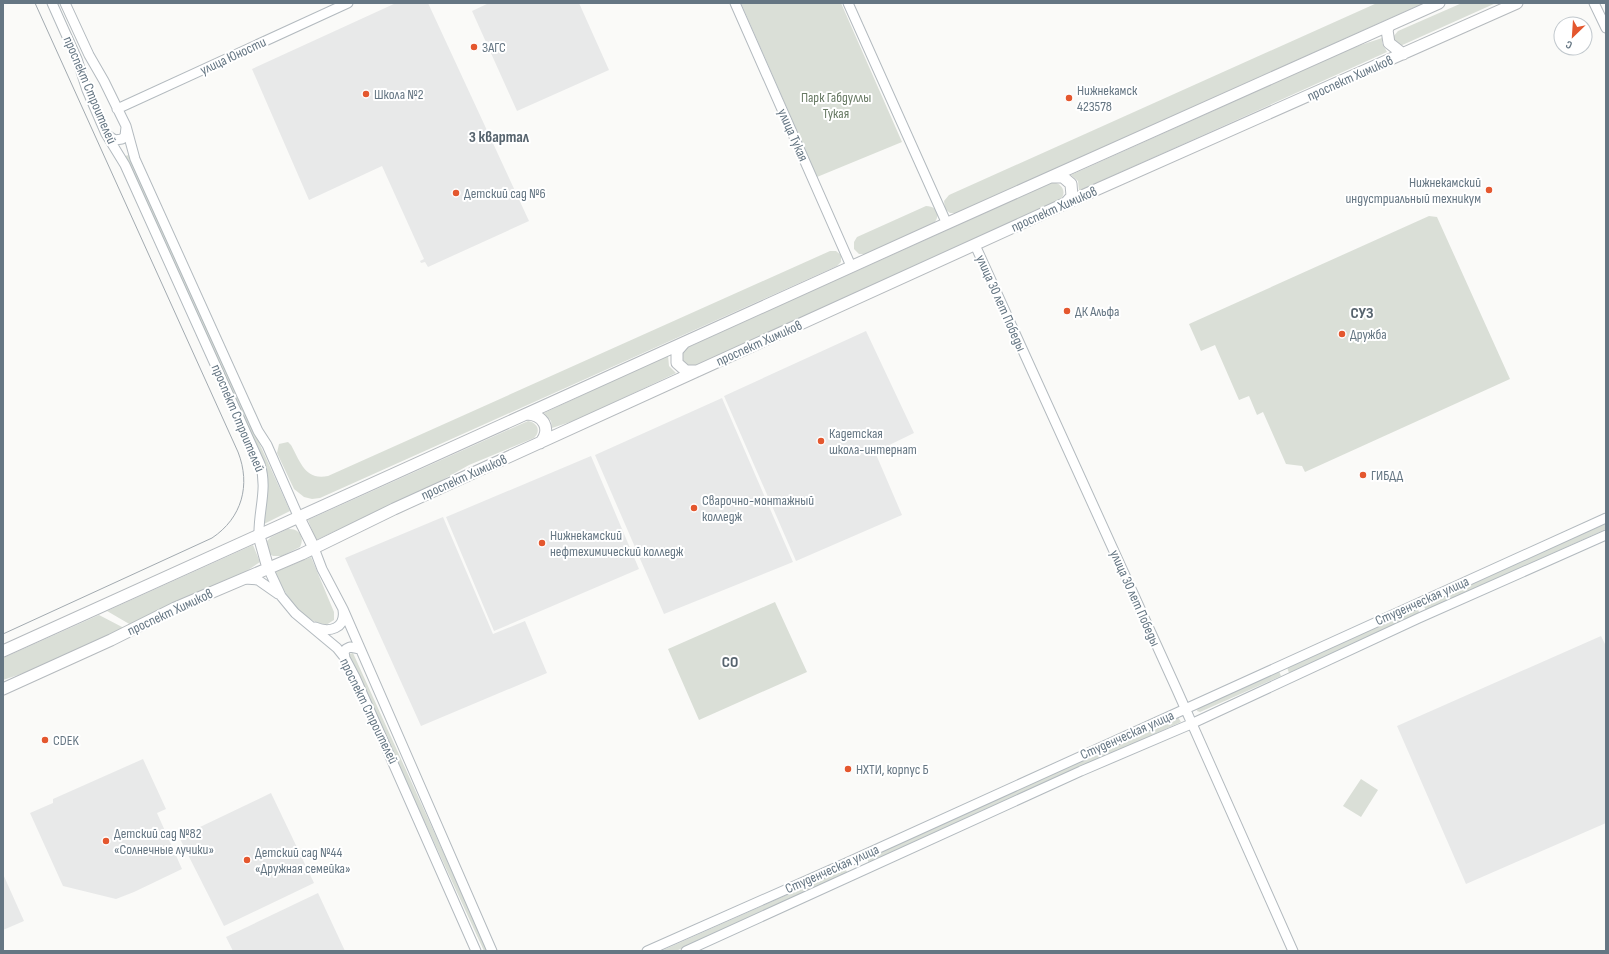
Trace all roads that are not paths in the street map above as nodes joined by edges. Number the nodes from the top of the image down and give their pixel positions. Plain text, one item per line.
1 (52, 3) edge
2 (65, 3) edge
3 (348, 3) edge
4 (735, 3) edge
5 (848, 3) edge
6 (1439, 3) edge
7 (1518, 3) edge
8 (1594, 3) edge
9 (1389, 26) junction
10 (1606, 28) edge
11 (1403, 54) junction
12 (104, 81) junction
13 (88, 90) junction
14 (118, 109) junction
15 (126, 126) junction
16 (106, 134) junction
17 (1051, 177) junction
18 (1064, 204) junction
19 (946, 224) junction
20 (975, 245) junction
21 (851, 266) junction
22 (685, 342) junction
23 (698, 371) junction
24 (526, 414) junction
25 (539, 444) junction
26 (299, 518) junction
27 (1606, 518) edge
28 (1606, 535) edge
29 (259, 536) junction
30 (314, 548) junction
31 (268, 568) junction
32 (244, 579) junction
33 (281, 596) junction
34 (1413, 605) junction
35 (343, 609) junction
36 (1419, 618) junction
37 (310, 626) junction
38 (360, 649) junction
39 (3, 651) edge
40 (345, 658) junction
41 (1285, 663) junction
42 (1293, 675) junction
43 (3, 689) edge
44 (1185, 709) junction
45 (1191, 724) junction
46 (860, 856) junction
47 (846, 863) junction
48 (867, 868) junction
49 (854, 875) junction
50 (476, 951) edge
51 (492, 951) edge
52 (647, 951) edge
53 (686, 951) edge
54 (1293, 951) edge

1 - 13 main road, проспект Строителей
2 - 12 main road, проспект Строителей
3 - 14 main road, улица Юности
4 - 21 main road, улица Тукая
5 - 19 main road
6 - 9 main road
7 - 11 main road, проспект Химиков
8 - 10 main road
9 - 11 main road
9 - 17 main road
11 - 18 main road, проспект Химиков
12 - 13 main road
12 - 14 main road, проспект Строителей
13 - 16 main road, проспект Строителей
14 - 15 main road, проспект Строителей
15 - 16 main road
15 - 26 main road, проспект Строителей
16 - 29 main road, проспект Строителей
17 - 18 main road
17 - 19 main road
18 - 20 main road, проспект Химиков
19 - 21 main road
20 - 23 main road, проспект Химиков
20 - 44 main road, улица 30 лет Победы
21 - 22 main road
22 - 23 main road
22 - 24 main road
23 - 25 main road, проспект Химиков
24 - 25 main road
24 - 26 main road
25 - 30 main road, проспект Химиков
26 - 29 main road
26 - 30 main road, проспект Строителей
27 - 34 main road, Студенческая улица
28 - 36 main road, Студенческая улица
29 - 31 main road, проспект Строителей
29 - 39 main road
30 - 31 main road, проспект Химиков
30 - 35 main road, проспект Строителей
31 - 32 main road, проспект Химиков
31 - 33 main road, проспект Строителей
32 - 33 main road
32 - 43 main road, проспект Химиков
33 - 37 main road, проспект Строителей
34 - 36 main road
34 - 41 main road, Студенческая улица
35 - 37 main road
35 - 38 main road, проспект Строителей
36 - 42 main road, Студенческая улица
37 - 40 main road, проспект Строителей
38 - 40 main road
38 - 51 main road, проспект Строителей
40 - 50 main road, проспект Строителей
41 - 42 main road
41 - 44 main road, Студенческая улица
42 - 45 main road, Студенческая улица
44 - 45 main road, улица 30 лет Победы
44 - 46 main road, Студенческая улица
45 - 48 main road, Студенческая улица
45 - 54 main road, улица 30 лет Победы
46 - 47 main road, Студенческая улица
46 - 48 main road
47 - 49 main road
47 - 52 main road, Студенческая улица
48 - 49 main road, Студенческая улица
49 - 53 main road, Студенческая улица

